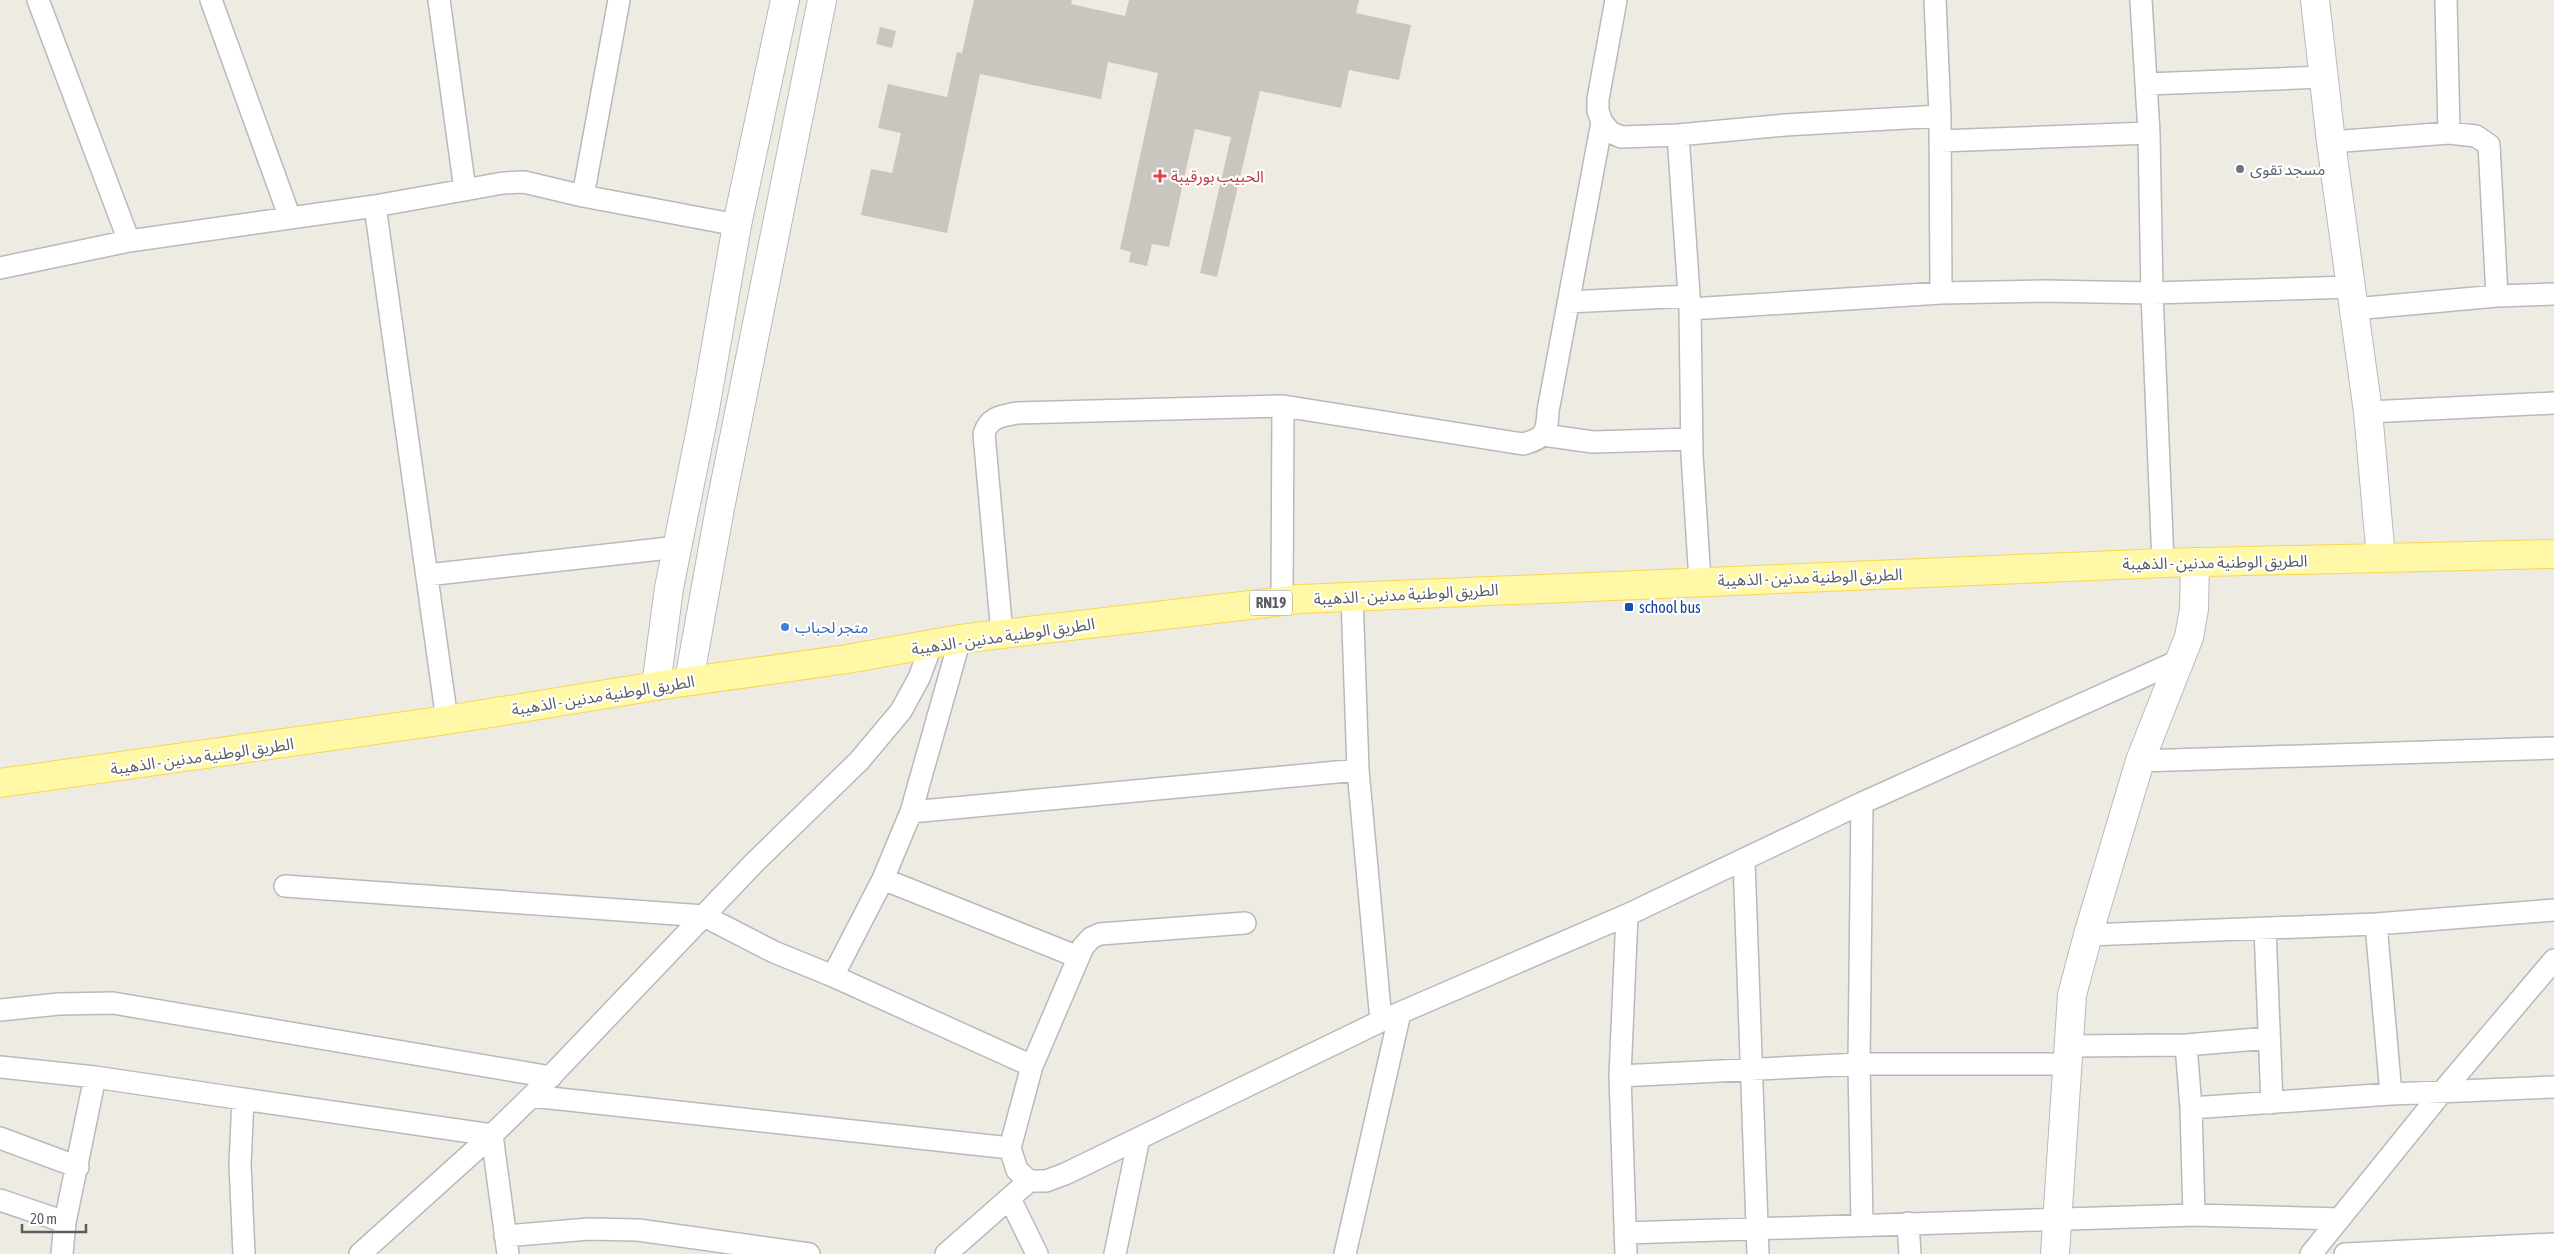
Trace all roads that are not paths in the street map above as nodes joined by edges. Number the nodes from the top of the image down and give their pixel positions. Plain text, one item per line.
1 (38, 0) edge
2 (211, 0) edge
3 (439, 0) edge
4 (619, 0) edge
5 (785, 0) edge
6 (822, 0) edge
7 (1616, 0) edge
8 (1935, 0) edge
9 (2141, 0) edge
10 (2315, 0) edge
11 (2446, 0) edge
12 (2323, 76) junction
13 (2147, 84) junction
14 (1940, 116) junction
15 (1602, 122) junction
16 (2449, 132) junction
17 (2149, 133) junction
18 (1678, 135) junction
19 (1940, 141) junction
20 (2331, 142) junction
21 (465, 190) junction
22 (583, 196) junction
23 (375, 206) junction
24 (290, 218) junction
25 (737, 225) junction
26 (129, 241) junction
27 (0, 268) edge
28 (2152, 292) junction
29 (1941, 293) junction
30 (2554, 294) edge
31 (2497, 296) junction
32 (2352, 298) junction
33 (1568, 302) junction
34 (1690, 302) junction
35 (2554, 403) edge
36 (1283, 406) junction
37 (2368, 412) junction
38 (1543, 435) junction
39 (1692, 438) junction
40 (678, 547) junction
41 (2554, 554) edge
42 (2381, 558) junction
43 (2195, 562) junction
44 (2163, 563) junction
45 (427, 575) junction
46 (1700, 581) junction
47 (1352, 596) junction
48 (1282, 602) junction
49 (1002, 634) junction
50 (960, 639) junction
51 (931, 646) junction
52 (2178, 661) junction
53 (689, 681) junction
54 (656, 686) junction
55 (447, 720) junction
56 (2554, 748) edge
57 (2140, 762) junction
58 (1358, 770) junction
59 (0, 783) edge
60 (1862, 803) junction
61 (911, 812) junction
62 (1744, 860) junction
63 (883, 879) junction
64 (286, 886) dead end
65 (2554, 910) edge
66 (1627, 915) junction
67 (704, 916) junction
68 (1245, 924) dead end
69 (2376, 924) junction
70 (2265, 929) junction
71 (2088, 935) junction
72 (1078, 957) junction
73 (2554, 960) edge
74 (833, 976) junction
75 (0, 1010) edge
76 (1391, 1017) junction
77 (2269, 1038) junction
78 (2186, 1045) junction
79 (2068, 1055) junction
80 (1859, 1064) junction
81 (1032, 1066) junction
82 (0, 1067) edge
83 (1751, 1070) junction
84 (1620, 1076) junction
85 (95, 1077) junction
86 (551, 1077) junction
87 (2554, 1087) edge
88 (2442, 1092) junction
89 (2391, 1094) junction
90 (532, 1096) junction
91 (243, 1099) junction
92 (2272, 1102) junction
93 (2191, 1108) junction
94 (492, 1135) junction
95 (0, 1138) edge
96 (1139, 1138) junction
97 (1010, 1148) junction
98 (78, 1167) junction
99 (1029, 1181) junction
100 (1010, 1198) junction
101 (0, 1200) edge
102 (2194, 1215) junction
103 (2058, 1218) junction
104 (2339, 1219) junction
105 (65, 1222) junction
106 (1908, 1223) junction
107 (1862, 1224) junction
108 (1758, 1228) junction
109 (1626, 1244) edge
110 (2554, 1244) edge
111 (506, 1245) edge
112 (62, 1254) edge
113 (244, 1254) edge
114 (360, 1254) edge
115 (809, 1254) edge
116 (946, 1254) edge
117 (1037, 1254) edge
118 (1115, 1254) edge
119 (1345, 1254) edge
120 (1758, 1254) edge
121 (1910, 1254) edge
122 (2055, 1254) edge
123 (2310, 1254) edge
124 (2345, 1254) edge

1 - 26 street
2 - 24 street
3 - 21 street
4 - 22 street
5 - 25 street
6 - 53 street
7 - 15 street
8 - 14 street
9 - 13 street
10 - 12 street
11 - 16 street
12 - 13 street
12 - 20 street
13 - 17 street
14 - 18 street
14 - 19 street
15 - 18 street
15 - 33 street
16 - 20 street
16 - 31 street
17 - 19 street
17 - 28 street
18 - 34 street
19 - 29 street
20 - 32 street
21 - 22 street
21 - 23 street
22 - 25 street
23 - 24 street
23 - 45 street
24 - 26 street
25 - 40 street
26 - 27 street
28 - 29 street
28 - 32 street
28 - 44 street
29 - 34 street
30 - 31 street
31 - 32 street
32 - 37 street
33 - 34 street
33 - 38 street
34 - 39 street
35 - 37 street
36 - 38 street
36 - 48 street
36 - 49 street
37 - 42 street
38 - 39 street
39 - 46 street
40 - 45 street
40 - 54 street
41 - 42 main road, الطريق الوطنية مدنين - الذهيبة / RN19
42 - 43 main road, الطريق الوطنية مدنين - الذهيبة / RN19
43 - 44 main road, الطريق الوطنية مدنين - الذهيبة / RN19
43 - 52 street
44 - 46 main road, الطريق الوطنية مدنين - الذهيبة / RN19
45 - 55 street
46 - 47 main road, الطريق الوطنية مدنين - الذهيبة / RN19
47 - 48 main road, الطريق الوطنية مدنين - الذهيبة / RN19
47 - 58 street
48 - 49 main road, الطريق الوطنية مدنين - الذهيبة / RN19
49 - 50 main road, الطريق الوطنية مدنين - الذهيبة / RN19
50 - 51 main road, الطريق الوطنية مدنين - الذهيبة / RN19
50 - 61 street
51 - 53 main road, الطريق الوطنية مدنين - الذهيبة / RN19
51 - 67 street
52 - 57 street
52 - 60 street
53 - 54 main road, الطريق الوطنية مدنين - الذهيبة / RN19
54 - 55 main road, الطريق الوطنية مدنين - الذهيبة / RN19
55 - 59 main road, الطريق الوطنية مدنين - الذهيبة / RN19
56 - 57 street
57 - 71 street
58 - 61 street
58 - 76 street
60 - 62 street
60 - 80 street
61 - 63 street
62 - 66 street
62 - 83 street
63 - 72 street
63 - 74 street
64 - 67 street
65 - 69 street
66 - 76 street
66 - 84 street
67 - 74 street
67 - 86 street
68 - 72 street
69 - 70 street
69 - 89 street
70 - 71 street
70 - 77 street
71 - 79 street
72 - 81 street
73 - 88 street
74 - 81 street
75 - 86 street
76 - 96 street
76 - 119 street
77 - 78 street
77 - 92 street
78 - 79 street
78 - 93 street
79 - 80 street
79 - 103 street
80 - 83 street
80 - 107 street
81 - 97 street
82 - 85 street
83 - 84 street
83 - 108 street
84 - 109 street
85 - 91 street
85 - 98 street
86 - 90 street
87 - 88 street
88 - 89 street
88 - 104 street
89 - 92 street
90 - 94 street
90 - 97 street
91 - 94 street
91 - 113 street
92 - 93 street
93 - 102 street
94 - 111 street
94 - 114 street
95 - 98 street
96 - 99 street
96 - 118 street
97 - 99 street
98 - 105 street
99 - 100 street
100 - 116 street
100 - 117 street
101 - 105 street
102 - 103 street
102 - 104 street
103 - 106 street
103 - 122 street
104 - 123 street
105 - 112 street
106 - 107 street
106 - 121 street
107 - 108 street
108 - 109 street
108 - 120 street
110 - 124 street
111 - 115 street

